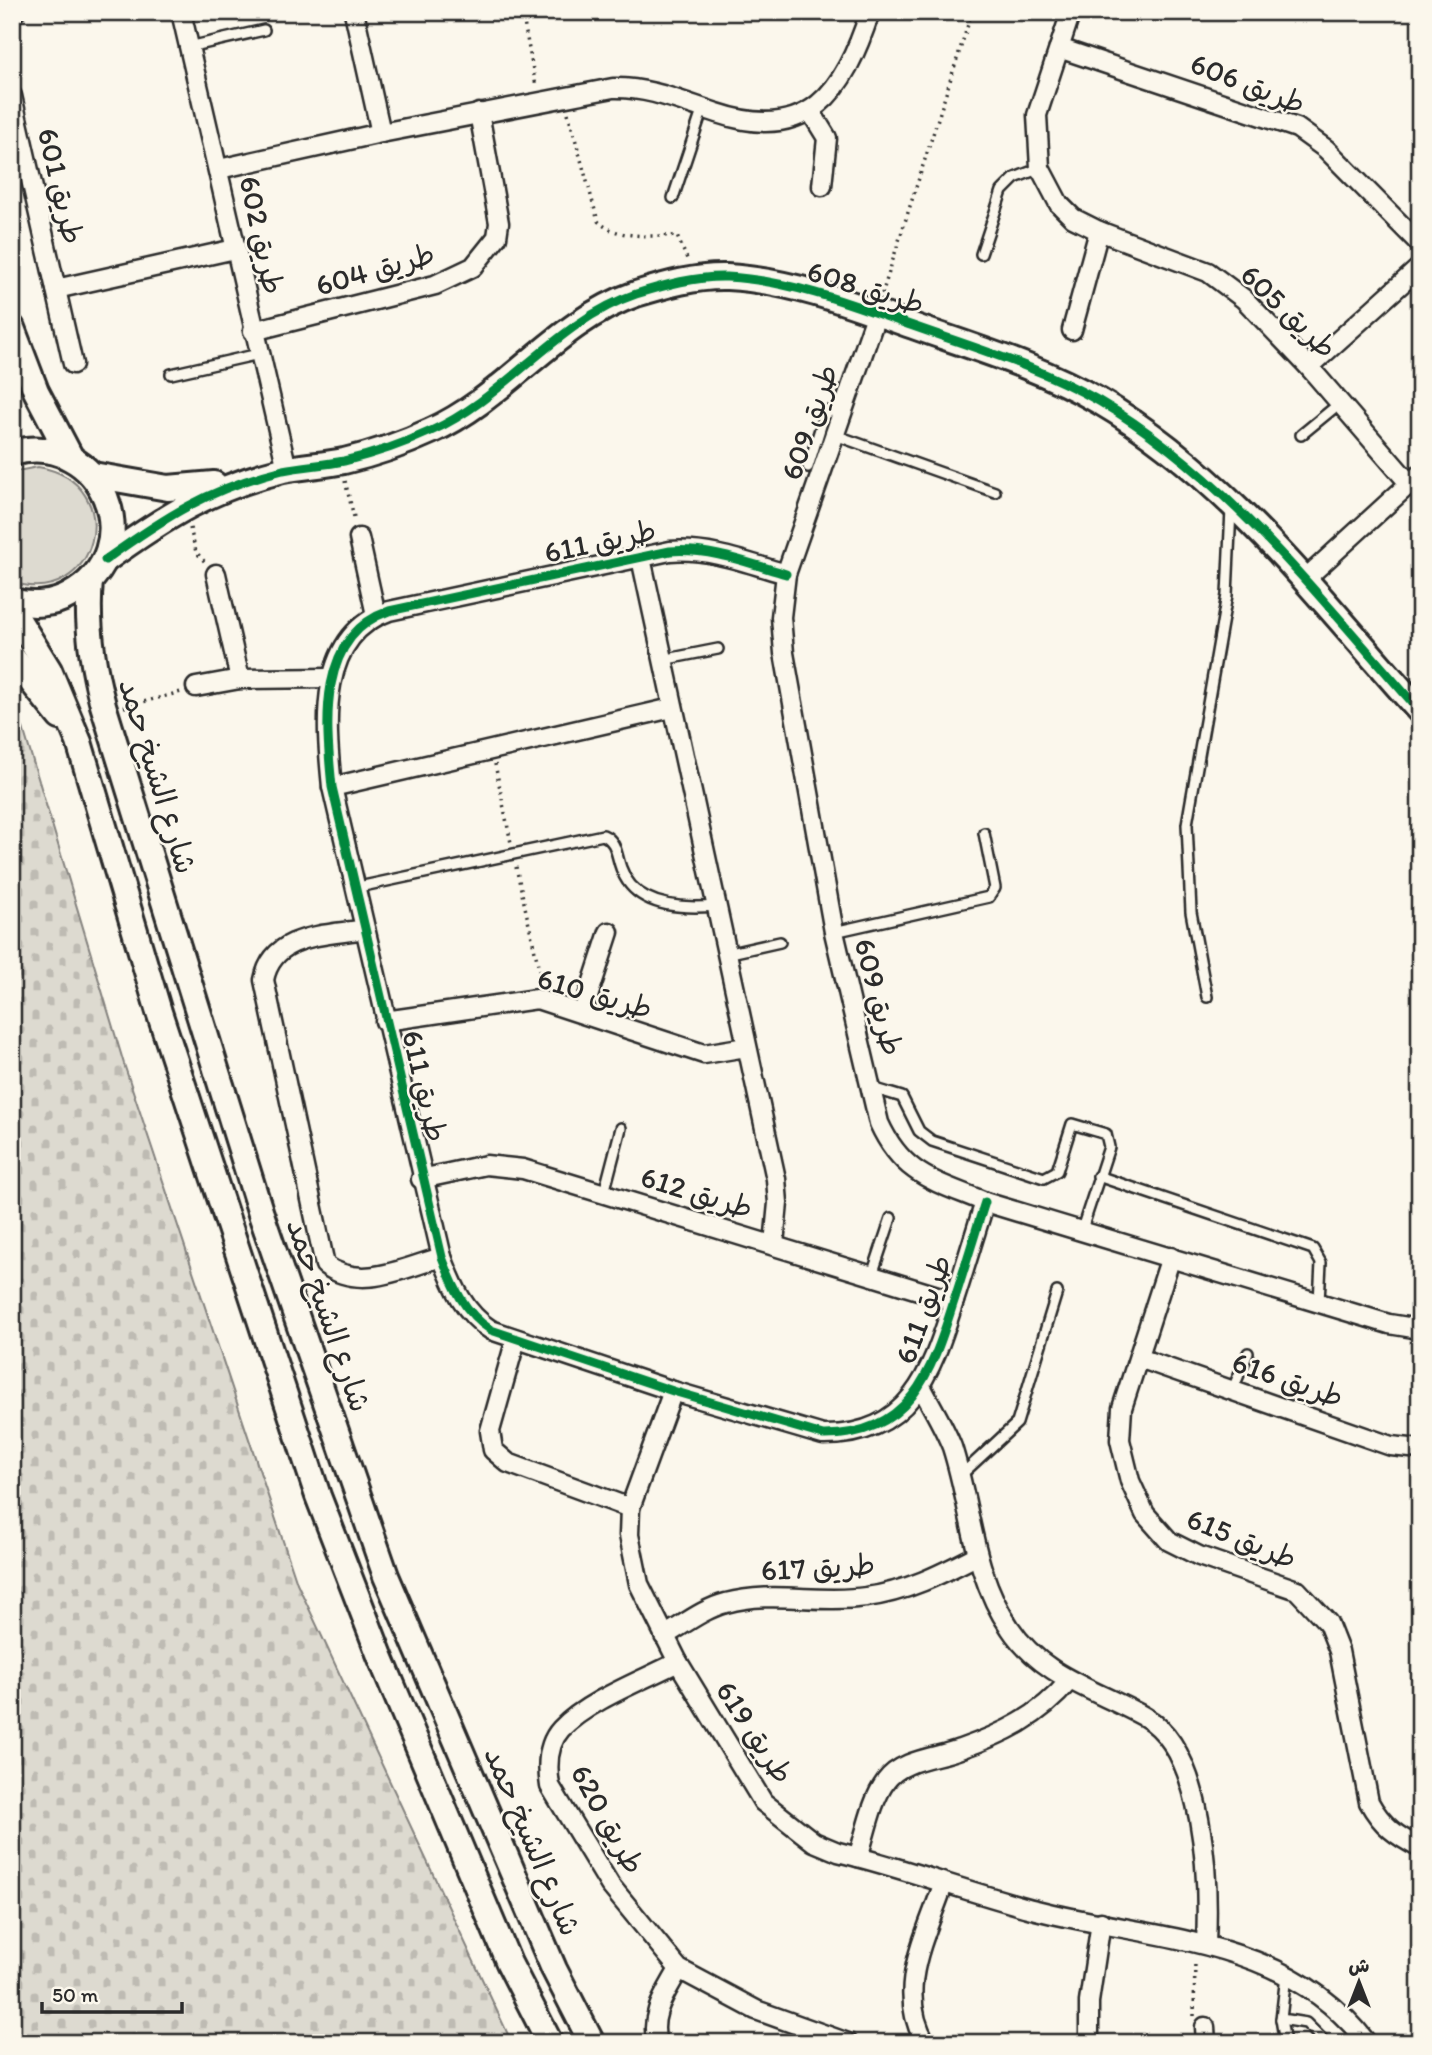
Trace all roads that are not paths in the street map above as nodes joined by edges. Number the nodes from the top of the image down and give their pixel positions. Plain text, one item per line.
1 (181, 12) edge
2 (354, 12) edge
3 (870, 12) edge
4 (1071, 12) edge
5 (264, 30) dead end
6 (189, 47) junction
7 (1059, 48) junction
8 (12, 96) edge
9 (702, 108) junction
10 (811, 112) junction
11 (480, 113) junction
12 (381, 133) junction
13 (1040, 168) junction
14 (219, 169) junction
15 (822, 187) dead end
16 (673, 198) dead end
17 (1099, 231) junction
18 (1420, 244) edge
19 (235, 249) junction
20 (981, 254) dead end
21 (1420, 267) edge
22 (56, 289) junction
23 (877, 313) junction
24 (12, 328) edge
25 (1072, 330) dead end
26 (253, 331) junction
27 (259, 354) junction
28 (73, 363) dead end
29 (1310, 367) junction
30 (171, 374) dead end
31 (848, 398) junction
32 (1340, 403) junction
33 (835, 435) junction
34 (1301, 435) dead end
35 (12, 453) edge
36 (71, 458) junction
37 (808, 467) dead end
38 (277, 472) junction
39 (93, 475) junction
40 (1415, 479) edge
41 (995, 492) dead end
42 (1232, 504) junction
43 (359, 538) road end
44 (641, 558) junction
45 (105, 560) junction
46 (216, 574) road end
47 (786, 574) junction
48 (90, 581) junction
49 (1303, 581) junction
50 (12, 601) edge
51 (12, 610) edge
52 (376, 615) junction
53 (718, 649) dead end
54 (12, 657) edge
55 (662, 660) junction
56 (330, 677) junction
57 (240, 679) junction
58 (196, 687) road end
59 (672, 708) junction
60 (1420, 711) edge
61 (79, 742) junction
62 (332, 787) junction
63 (984, 833) dead end
64 (355, 888) junction
65 (715, 906) junction
66 (365, 929) junction
67 (609, 932) dead end
68 (834, 932) junction
69 (780, 942) dead end
70 (726, 954) junction
71 (1207, 997) dead end
72 (583, 1013) junction
73 (384, 1021) junction
74 (746, 1047) junction
75 (872, 1088) junction
76 (621, 1128) dead end
77 (1098, 1176) junction
78 (421, 1179) junction
79 (604, 1193) junction
80 (985, 1202) junction
81 (891, 1218) dead end
82 (1081, 1232) junction
83 (774, 1244) junction
84 (442, 1257) junction
85 (1171, 1257) junction
86 (872, 1275) junction
87 (1058, 1292) dead end
88 (954, 1301) junction
89 (1319, 1302) junction
90 (1420, 1329) edge
91 (516, 1339) junction
92 (1248, 1353) dead end
93 (1139, 1358) junction
94 (920, 1386) junction
95 (1233, 1389) junction
96 (673, 1391) junction
97 (1420, 1449) edge
98 (959, 1477) junction
99 (629, 1508) junction
100 (976, 1556) junction
101 (664, 1636) junction
102 (678, 1662) junction
103 (1069, 1681) junction
104 (1420, 1849) edge
105 (858, 1857) junction
106 (943, 1885) junction
107 (1101, 1922) junction
108 (1201, 1942) junction
109 (679, 1969) junction
110 (1286, 1975) junction
111 (1281, 2019) junction
112 (918, 2040) edge
113 (550, 2043) edge
114 (592, 2043) edge
115 (657, 2043) edge
116 (848, 2043) edge
117 (1088, 2043) edge
118 (1285, 2043) edge
119 (1326, 2043) edge
120 (1367, 2043) edge

1 - 6 street, طريق 602
2 - 12 street
3 - 10 street
4 - 7 street, طريق 605
5 - 6 lane
6 - 14 street, طريق 602
7 - 13 street, طريق 605
7 - 18 street, طريق 606
8 - 22 street, طريق 601
9 - 10 street
9 - 11 street
9 - 16 lane
10 - 15 street
11 - 12 street
11 - 26 street, طريق 604
12 - 14 street
13 - 17 street, طريق 605
13 - 20 lane
14 - 19 street, طريق 602
17 - 25 street
17 - 29 street, طريق 605
19 - 22 street, طريق 601
19 - 26 street, طريق 602
21 - 29 street
22 - 28 street, طريق 601
23 - 31 street, طريق 609
23 - 38 main road, طريق 608
23 - 42 main road, طريق 608
24 - 36 main road
26 - 27 street, طريق 602
27 - 30 lane
27 - 38 street, طريق 602
29 - 32 street, طريق 605
31 - 33 street, طريق 609
31 - 37 lane
32 - 34 lane
32 - 40 street, طريق 605
33 - 41 lane
33 - 47 street, طريق 609
35 - 36 main road
36 - 39 main road
38 - 39 main road, طريق 608
38 - 45 main road, طريق 608
39 - 45 main road
40 - 49 street
42 - 49 main road, طريق 608
42 - 71 lane
43 - 52 street
44 - 47 street, طريق 611
44 - 52 street, طريق 611
44 - 55 street
45 - 48 main road
46 - 57 street
47 - 68 street, طريق 609
48 - 50 main road
48 - 114 main road, شارع الشيخ حمد
49 - 60 main road, طريق 608
51 - 61 main road
52 - 56 street, طريق 611
53 - 55 lane
54 - 61 main road
55 - 59 street
56 - 57 street
56 - 62 street, طريق 611
57 - 58 street
59 - 62 street
59 - 65 street
61 - 113 main road
62 - 64 street, طريق 611
63 - 68 lane
64 - 65 lane
64 - 66 street, طريق 611
65 - 70 street
66 - 73 street, طريق 611
66 - 84 street
67 - 72 street
68 - 75 street, طريق 609
69 - 70 lane
70 - 74 street
72 - 73 street, طريق 610
72 - 74 street, طريق 610
73 - 78 street, طريق 611
74 - 83 street
75 - 77 lane
75 - 80 street, طريق 609
76 - 79 lane
77 - 82 lane
77 - 89 lane
78 - 79 street, طريق 612
78 - 84 street, طريق 611
79 - 83 street, طريق 612
80 - 82 street, طريق 609
80 - 88 street, طريق 611
81 - 86 lane
82 - 85 street, طريق 609
83 - 86 street, طريق 612
84 - 91 street, طريق 611
85 - 89 street, طريق 609
85 - 93 street, طريق 615
86 - 88 street, طريق 612
87 - 98 lane
88 - 94 street, طريق 611
89 - 90 street, طريق 609
91 - 96 street, طريق 611
91 - 99 street
92 - 95 lane
93 - 95 street, طريق 616
93 - 104 street, طريق 615
94 - 96 street, طريق 611
94 - 98 street
95 - 97 street, طريق 616
96 - 99 street, طريق 619
98 - 100 street
99 - 101 street, طريق 619
100 - 101 street, طريق 617
100 - 103 street
101 - 102 street, طريق 619
102 - 105 street, طريق 619
102 - 109 street, طريق 620
103 - 105 street
103 - 108 street
105 - 106 street, طريق 619
106 - 107 street, طريق 619
106 - 112 street
107 - 108 street, طريق 619
107 - 117 street
108 - 110 street, طريق 619
109 - 115 street
109 - 116 street, طريق 620
110 - 111 lane
110 - 120 street, طريق 619
111 - 118 lane
111 - 119 lane

